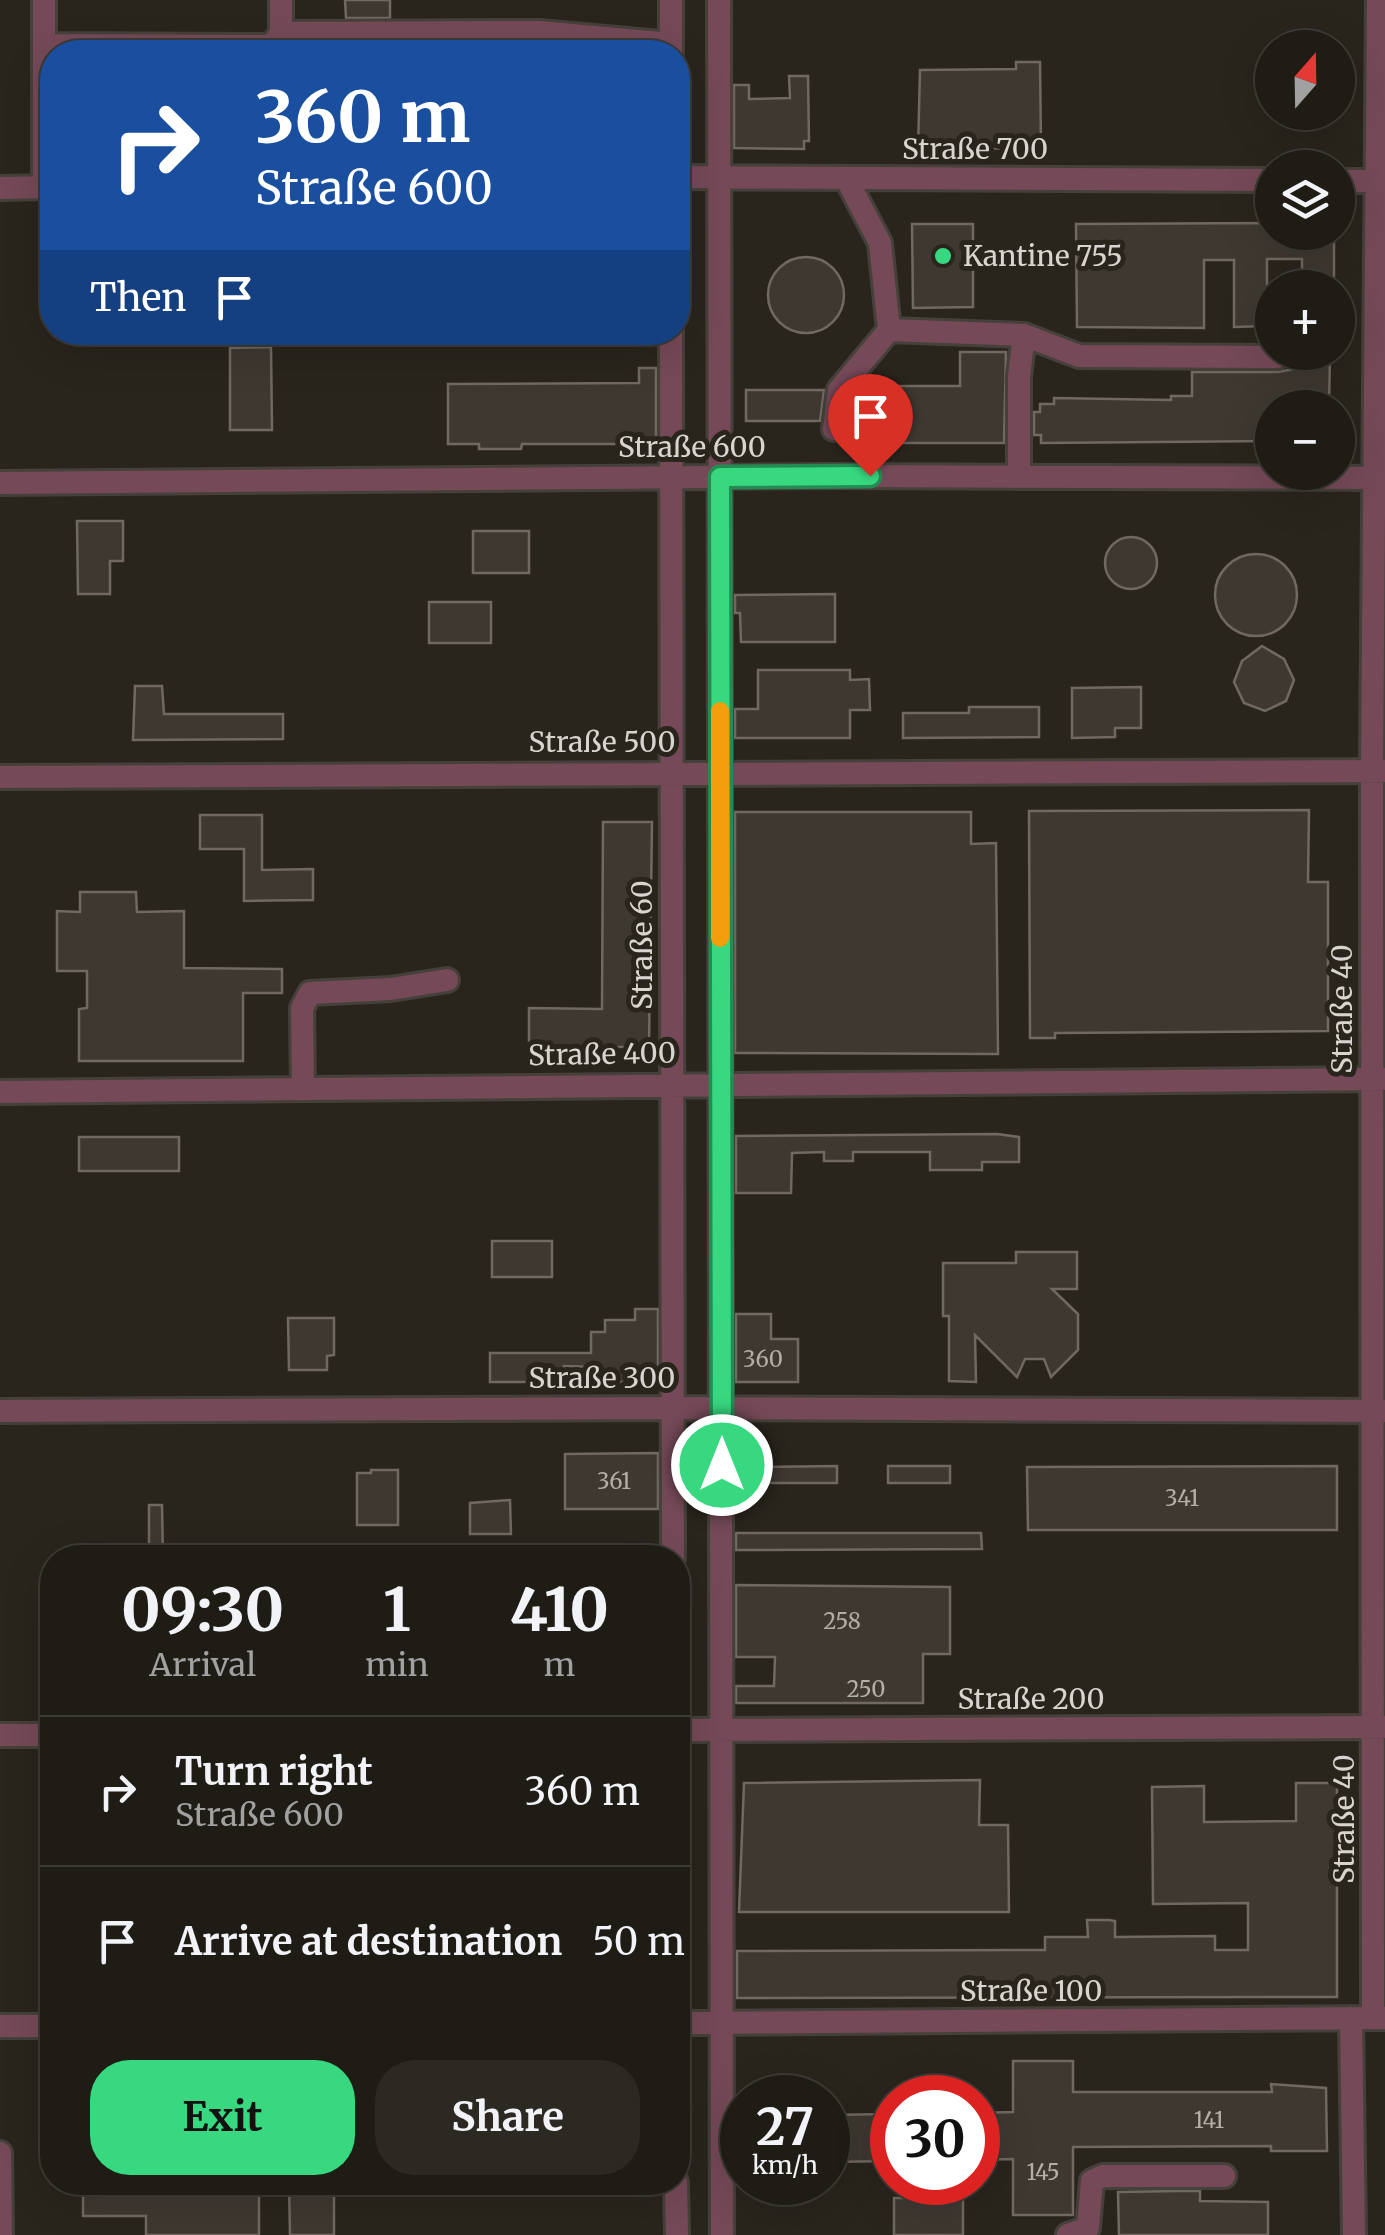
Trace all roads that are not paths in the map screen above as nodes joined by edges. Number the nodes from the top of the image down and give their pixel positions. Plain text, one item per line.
1 (44, 0) edge
2 (281, 0) edge
3 (671, 0) edge
4 (720, 0) edge
5 (1378, 0) edge
6 (281, 33) junction
7 (44, 40) edge
8 (276, 40) edge
9 (604, 40) edge
10 (670, 40) edge
11 (690, 177) edge
12 (719, 178) junction
13 (846, 178) junction
14 (1255, 180) edge
15 (1355, 180) edge
16 (1380, 181) edge
17 (40, 187) edge
18 (0, 188) edge
19 (888, 330) junction
20 (1024, 336) junction
21 (671, 345) edge
22 (1255, 357) edge
23 (834, 429) dead end
24 (672, 476) junction
25 (720, 477) junction
26 (1019, 477) junction
27 (1379, 478) edge
28 (0, 484) edge
29 (1378, 771) edge
30 (671, 772) junction
31 (720, 772) junction
32 (0, 777) edge
33 (447, 980) dead end
34 (1379, 1079) edge
35 (673, 1083) junction
36 (720, 1083) junction
37 (303, 1088) junction
38 (0, 1092) edge
39 (673, 1408) junction
40 (722, 1408) junction
41 (1379, 1411) edge
42 (0, 1412) edge
43 (674, 1545) edge
44 (1379, 1727) edge
45 (690, 1730) edge
46 (722, 1730) junction
47 (40, 1734) edge
48 (0, 1735) edge
49 (1370, 2018) edge
50 (722, 2022) junction
51 (690, 2023) edge
52 (0, 2026) edge
53 (40, 2026) edge
54 (0, 2153) edge
55 (1224, 2176) dead end
56 (676, 2195) edge
57 (1083, 2233) edge
58 (2, 2235) edge
59 (677, 2235) edge
60 (722, 2235) edge
61 (1354, 2235) edge

1 - 7 street
2 - 6 street
3 - 10 street
4 - 12 street
5 - 16 street, Straße 40
6 - 8 street
6 - 9 street
11 - 12 street, Straße 700
12 - 13 street, Straße 700
12 - 25 street
13 - 14 street, Straße 700
13 - 19 street
15 - 16 street
16 - 27 street, Straße 40
17 - 18 street
19 - 20 street
19 - 23 street
20 - 22 street
20 - 26 street
21 - 24 street, Straße 60
24 - 25 street, Straße 600
24 - 28 street, Straße 600
24 - 30 street, Straße 60
25 - 26 street, Straße 600
25 - 31 street
26 - 27 street, Straße 600
27 - 29 street, Straße 40
29 - 31 street, Straße 500
29 - 34 street, Straße 40
30 - 31 street, Straße 500
30 - 32 street, Straße 500
30 - 35 street, Straße 60
31 - 36 street
33 - 37 street
34 - 36 street, Straße 400
34 - 41 street, Straße 40
35 - 36 street, Straße 400
35 - 37 street, Straße 400
35 - 39 street, Straße 60
36 - 40 street
37 - 38 street, Straße 400
39 - 40 street, Straße 300
39 - 42 street, Straße 300
39 - 43 street, Straße 60
40 - 41 street, Straße 300
40 - 46 street
41 - 44 street, Straße 40
44 - 46 street, Straße 200
44 - 49 street, Straße 40
45 - 46 street, Straße 200
46 - 50 street
47 - 48 street
49 - 50 street, Straße 100
49 - 61 street, Straße 40
50 - 51 street, Straße 100
50 - 60 street
52 - 53 street
54 - 58 street
55 - 57 street
56 - 59 street

